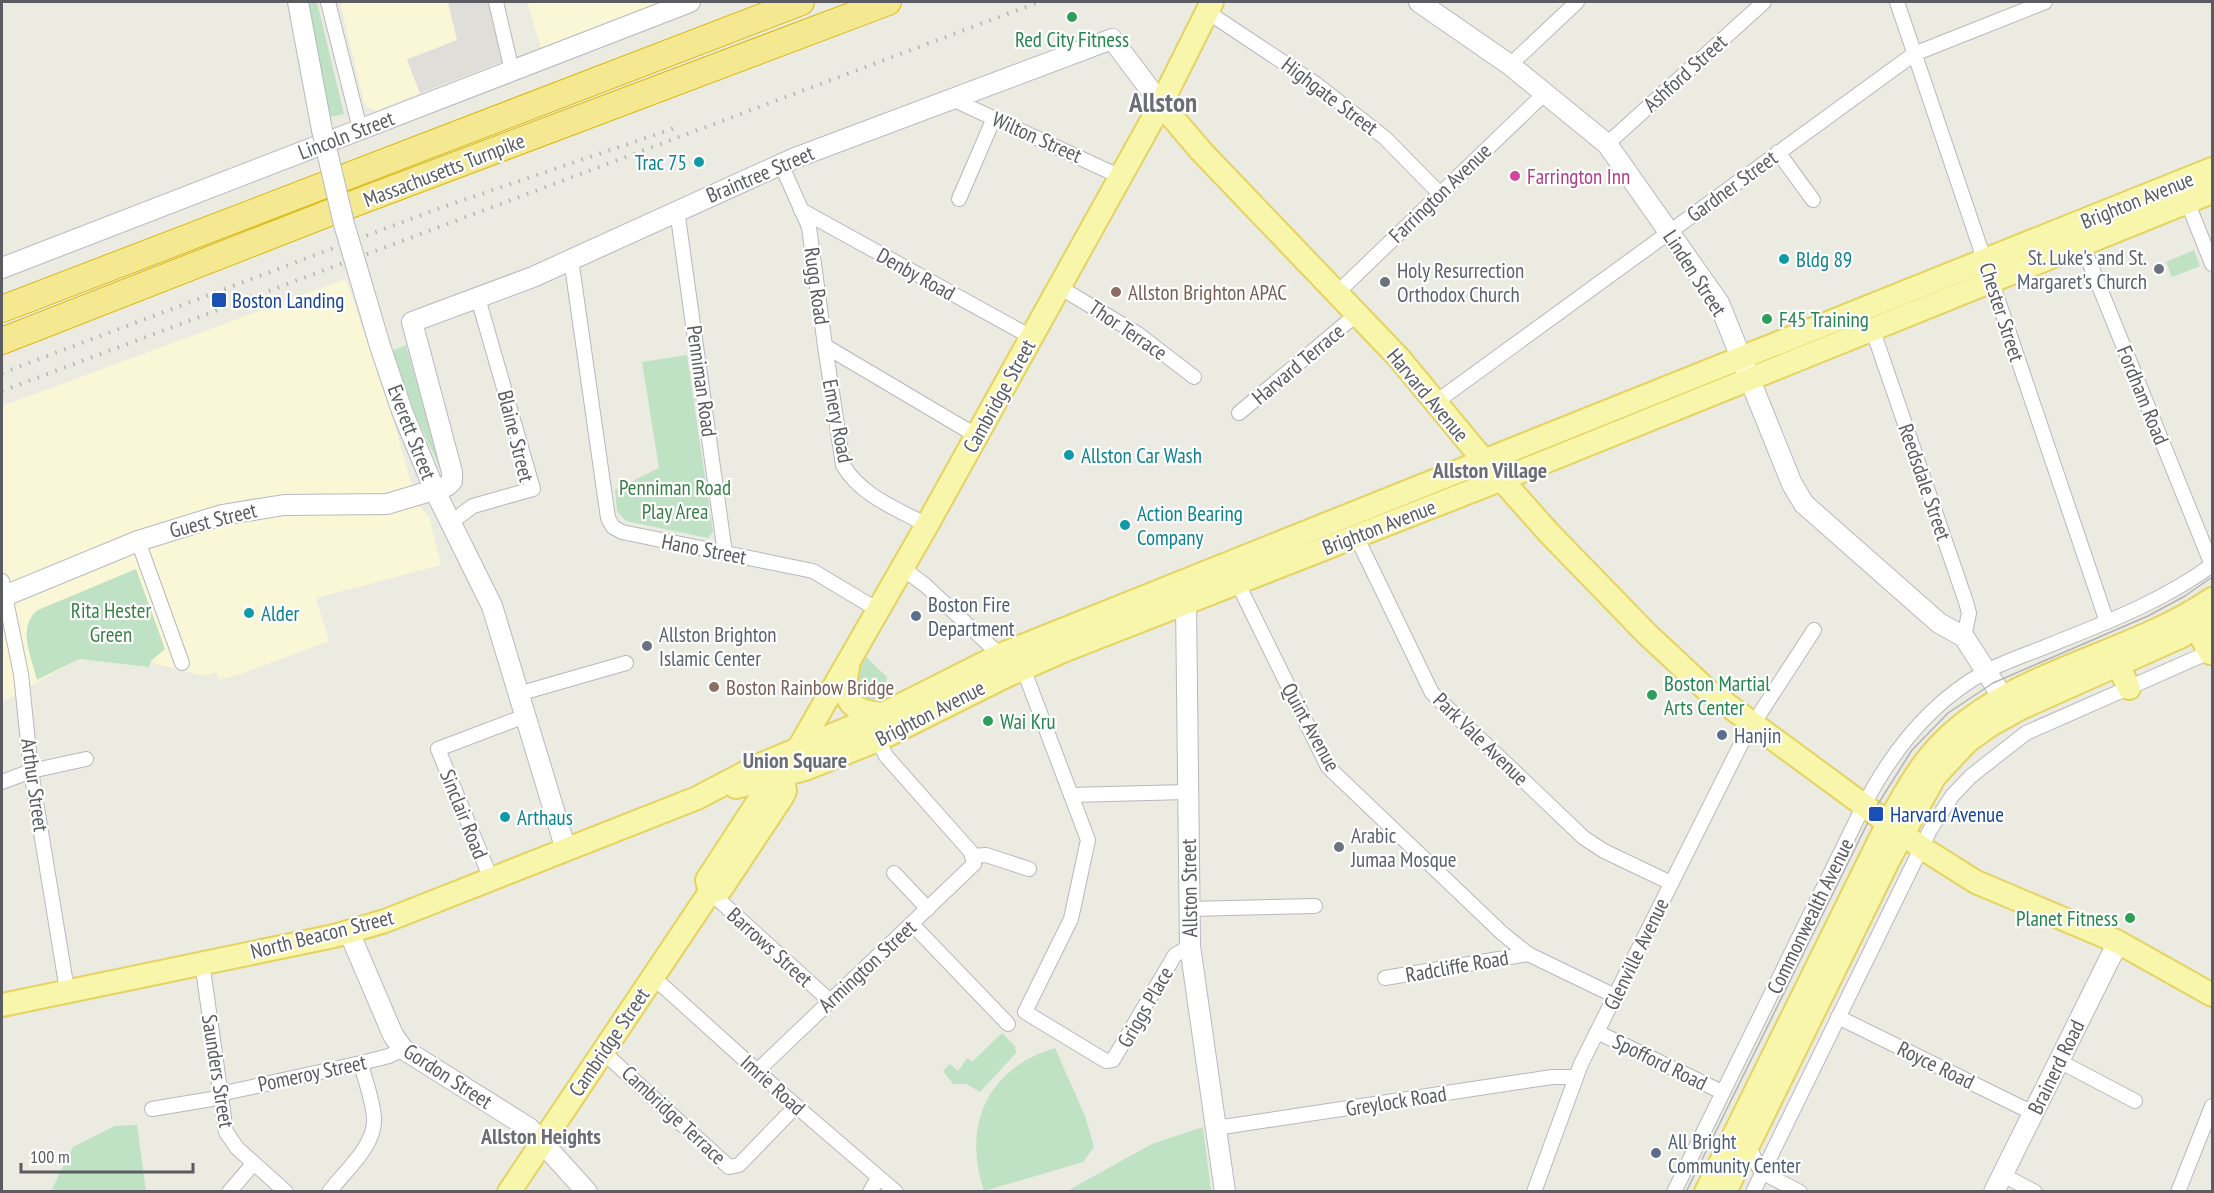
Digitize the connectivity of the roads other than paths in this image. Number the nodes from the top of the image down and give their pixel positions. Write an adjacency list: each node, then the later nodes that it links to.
1 (298, 2): 55 (street, Everett Street, bridge)
2 (328, 2): 20 (street)
3 (496, 2): 15 (street)
4 (690, 2): 15 (street, Lincoln Street)
5 (801, 2): 42 (highway, Massachusetts Turnpike)
6 (888, 2): 46 (highway, Massachusetts Turnpike)
7 (1419, 2): 14 (street, Linden Street)
8 (1578, 2): 14 (street)
9 (1764, 2): 21 (street, Ashford Street)
10 (1897, 2): 13 (street, Chester Street)
11 (2045, 2): 13 (street, Gardner Street)
12 (1214, 5): 18 (main road, Cambridge Street); 28 (street, Highgate Street)
13 (1914, 54): 22 (street, Gardner Street); 38 (street, Chester Street)
14 (1510, 65): 16 (street, Linden Street)
15 (512, 71): 20 (street, Lincoln Street)
16 (1544, 94): 21 (street, Linden Street); 28 (street, Farrington Avenue)
17 (952, 99): 18 (street, Braintree Street); 19 (street, Wilton Street); 23 (street, Braintree Street)
18 (1161, 104): 25 (main road, Cambridge Street); 40 (main road, Harvard Avenue)
19 (994, 118): 25 (street, Wilton Street); 29 (street)
20 (360, 129): 37 (street, Lincoln Street)
21 (1607, 144): 33 (street, Linden Street)
22 (1779, 152): 30 (street); 33 (street, Gardner Street)
23 (781, 164): 31 (street, Braintree Street); 32 (street, Rugg Road)
24 (2212, 169): 26 (main road, Brighton Avenue)
25 (1121, 177): 39 (main road, Cambridge Street)
26 (2184, 192): 27 (main road, Brighton Avenue); 34 (main road, Brighton Avenue); 36 (street)
27 (2212, 192)
28 (1440, 194): 40 (street, Farrington Avenue)
29 (959, 199)
30 (1813, 201)
31 (677, 210): 35 (street, Braintree Street); 60 (street, Penniman Road)
32 (801, 210): 45 (street, Denby Road); 47 (street, Rugg Road)
33 (1669, 231): 48 (street, Linden Street); 50 (street, Gardner Street)
34 (2078, 235): 38 (main road, Brighton Avenue); 61 (street, Fordham Road)
35 (571, 259): 41 (street, Braintree Street); 60 (street, Hano Street)
36 (2212, 264)
37 (2, 268)
38 (1988, 270): 44 (main road, Brighton Avenue); 48 (main road, Brighton Avenue); 69 (street, Chester Street)
39 (1059, 287): 45 (main road, Cambridge Street); 49 (street, Thor Terrace)
40 (1336, 293): 43 (main road, Harvard Avenue)
41 (478, 298): 55 (street, Braintree Street); 56 (street, Blaine Street)
42 (2, 309)
43 (1357, 314): 50 (main road, Harvard Avenue); 51 (street, Harvard Terrace)
44 (1872, 328): 48 (main road, Brighton Avenue); 71 (street, Reedsdale Street)
45 (1031, 337): 52 (main road, Cambridge Street)
46 (2, 341)
47 (825, 346): 52 (street, Rugg Road); 57 (street, Emery Road)
48 (1746, 368): 53 (main road, Brighton Avenue); 54 (main road, Brighton Avenue); 71 (street, Linden Street)
49 (1194, 377)
50 (1436, 402): 53 (main road, Harvard Avenue)
51 (1239, 413)
52 (977, 436): 57 (main road, Cambridge Street)
53 (1485, 462): 54 (main road, Harvard Avenue); 65 (main road, Brighton Avenue)
54 (1500, 480): 58 (main road, Brighton Avenue); 85 (main road, Harvard Avenue)
55 (435, 491): 56 (street, Everett Street); 59 (street, Guest Street)
56 (450, 523): 81 (street, Everett Street)
57 (927, 525): 62 (main road, Cambridge Street)
58 (1356, 536): 63 (main road, Brighton Avenue); 104 (street, Park Vale Avenue)
59 (138, 541): 64 (street, Guest Street); 74 (street)
60 (725, 553): 67 (street, Hano Street)
61 (2212, 565): 69 (street, Commonwealth Avenue)
62 (902, 568): 67 (main road, Cambridge Street); 73 (street)
63 (1237, 582): 65 (main road, Brighton Avenue); 113 (street, Quint Avenue)
64 (2, 591): 90 (street, Arthur Street)
65 (1183, 593): 73 (main road, Brighton Avenue); 78 (main road, Brighton Avenue); 93 (street, Allston Street)
66 (2212, 599): 68 (main road, Commonwealth Avenue)
67 (878, 609): 76 (main road, Cambridge Street)
68 (2199, 620): 72 (main road); 77 (main road, Commonwealth Avenue); 82 (main road, Commonwealth Avenue)
69 (2107, 622): 79 (street, Commonwealth Avenue)
70 (1814, 630): 85 (street, Glenville Avenue)
71 (1964, 637): 79 (street)
72 (2211, 652): 80 (street)
73 (1000, 655): 83 (main road, Brighton Avenue)
74 (182, 663)
75 (626, 663): 81 (street)
76 (849, 663): 83 (main road); 88 (main road, Cambridge Street)
77 (2118, 664): 80 (main road); 82 (main road, Commonwealth Avenue)
78 (1023, 668): 87 (main road, Brighton Avenue); 94 (street)
79 (1986, 671): 82 (street); 96 (street, Commonwealth Avenue)
80 (2129, 688): 86 (street)
81 (518, 694): 84 (street, Everett Street)
82 (2008, 705): 86 (street); 97 (main road, Commonwealth Avenue)
83 (883, 714): 88 (main road, Brighton Avenue)
84 (525, 716): 99 (street, Everett Street); 103 (street, Sinclair Road)
85 (1752, 723): 96 (main road, Harvard Avenue); 104 (street, Glenville Avenue)
86 (2026, 733): 98 (street)
87 (878, 740): 91 (main road, Brighton Avenue); 100 (street)
88 (797, 751): 91 (main road, Cambridge Street); 95 (main road, North Beacon Street)
89 (86, 759): 90 (street)
90 (31, 771): 92 (street); 117 (street, Arthur Street)
91 (782, 775): 95 (main road, North Beacon Street); 105 (main road, Cambridge Street); 105 (main road, Cambridge Street)
92 (2, 782)
93 (1187, 792): 94 (street); 108 (street, Allston Street)
94 (1071, 795): 112 (street, Griggs Place)
95 (697, 798): 99 (main road, North Beacon Street)
96 (1864, 805): 97 (main road, Harvard Avenue); 131 (street, Commonwealth Avenue)
97 (1895, 828): 98 (main road, Harvard Avenue); 140 (main road, Commonwealth Avenue); 155 (main road, Commonwealth Avenue)
98 (1922, 848): 111 (main road, Harvard Avenue); 122 (street)
99 (566, 850): 103 (main road, North Beacon Street)
100 (974, 858): 101 (street); 107 (street, Armington Street)
101 (1029, 869)
102 (894, 873): 107 (street)
103 (491, 879): 110 (main road, North Beacon Street)
104 (1671, 883): 119 (street, Glenville Avenue)
105 (710, 892): 115 (main road, Cambridge Street); 120 (street, Barrows Street)
106 (1315, 906): 108 (street)
107 (928, 909): 109 (street, Armington Street)
108 (1188, 909): 112 (street, Allston Street)
109 (912, 924): 120 (street, Armington Street); 123 (street)
110 (349, 932): 114 (main road, North Beacon Street); 125 (street, Gordon Street)
111 (2118, 942): 118 (main road, Harvard Avenue); 127 (street, Brainerd Road)
112 (1190, 946): 138 (street, Allston Street)
113 (1528, 954): 116 (street, Radcliffe Road); 119 (street, Quint Avenue)
114 (202, 962): 117 (main road, North Beacon Street); 132 (street, Saunders Street)
115 (653, 977): 126 (main road, Cambridge Street); 129 (street, Imrie Road)
116 (1385, 978)
117 (67, 990): 121 (main road, North Beacon Street)
118 (2212, 995)
119 (1615, 996): 124 (street, Glenville Avenue)
120 (830, 1001): 129 (street, Armington Street)
121 (2, 1005)
122 (1838, 1017): 137 (street, Royce Road); 142 (street)
123 (1008, 1024)
124 (1597, 1032): 130 (street, Glenville Avenue); 131 (street, Spofford Road)
125 (403, 1049): 128 (street, Pomeroy Street); 139 (street, Gordon Street)
126 (602, 1051): 134 (street, Cambridge Terrace); 139 (main road, Cambridge Street)
127 (2059, 1061): 133 (street); 137 (street, Brainerd Road)
128 (361, 1063): 132 (street, Pomeroy Street); 147 (street)
129 (757, 1071): 134 (street, Imrie Road)
130 (1575, 1077): 138 (street, Greylock Road); 153 (street, Glenville Avenue)
131 (1722, 1092): 154 (street, Commonwealth Avenue)
132 (221, 1095): 136 (street, Pomeroy Street); 141 (street, Saunders Street)
133 (2136, 1101)
134 (796, 1106): 143 (street, Imrie Road)
135 (2212, 1106): 160 (street)
136 (152, 1109)
137 (2033, 1113): 144 (street, Brainerd Road)
138 (1216, 1128): 152 (street, Allston Street)
139 (543, 1144): 148 (main road, Cambridge Street); 149 (street, Gordon Street)
140 (1748, 1145): 142 (street); 156 (main road, Commonwealth Avenue)
141 (254, 1163): 145 (street); 146 (street, Saunders Street)
142 (1762, 1173): 157 (street); 158 (street)
143 (878, 1178): 150 (street); 151 (street, Imrie Road)
144 (1998, 1183): 159 (street)
145 (229, 1191)
146 (286, 1191)
147 (329, 1191)
148 (509, 1191)
149 (587, 1191)
150 (870, 1191)
151 (896, 1191)
152 (1225, 1191)
153 (1533, 1191)
154 (1674, 1191)
155 (1706, 1191)
156 (1725, 1191)
157 (1753, 1191)
158 (1800, 1191)
159 (2035, 1191)
160 (2178, 1191)

